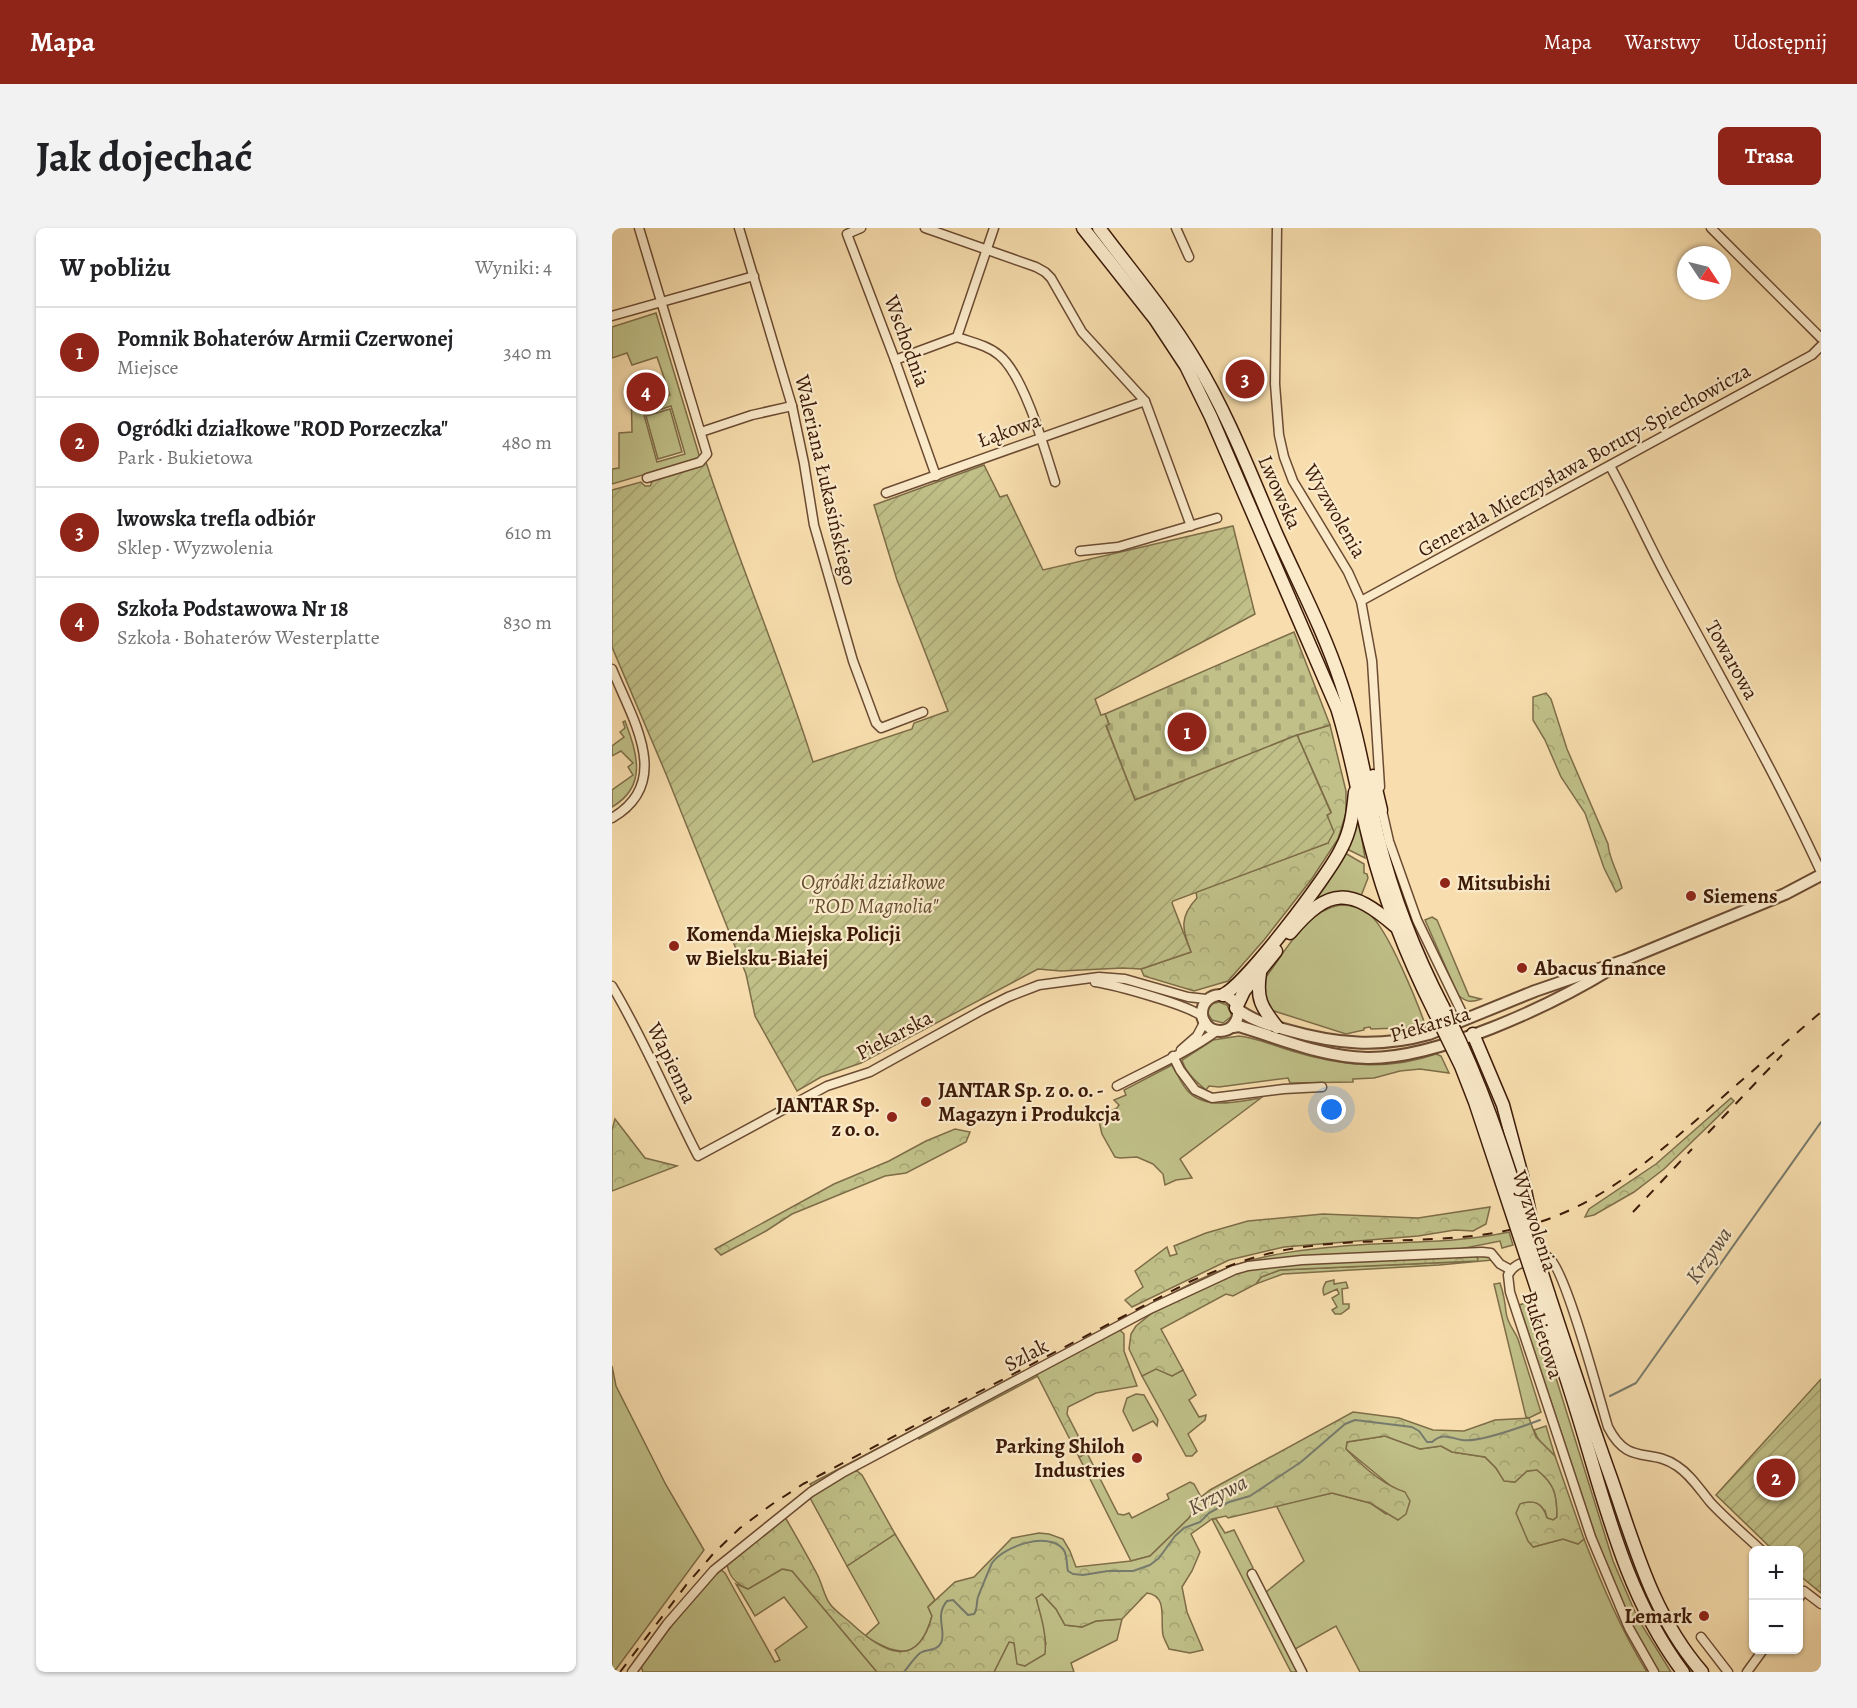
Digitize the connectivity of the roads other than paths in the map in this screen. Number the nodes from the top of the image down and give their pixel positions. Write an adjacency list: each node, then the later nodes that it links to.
1 (639, 228): 14 (street)
2 (739, 228): 13 (street, Waleriana Łukasińskiego)
3 (861, 228): 19 (street, Wschodnia)
4 (925, 228): 11 (street)
5 (994, 228): 11 (street)
6 (1083, 228): 36 (main road, Lwowska)
7 (1099, 228): 34 (main road, Lwowska)
8 (1176, 228): 12 (street)
9 (1277, 228): 32 (street, Wyzwolenia)
10 (1712, 228): 17 (street)
11 (986, 251): 16 (street); 20 (street)
12 (1189, 257)
13 (754, 276): 14 (street); 21 (street, Waleriana Łukasińskiego)
14 (662, 302): 15 (street); 22 (street)
15 (612, 316)
16 (957, 337): 19 (street); 23 (street)
17 (1821, 338)
18 (1821, 346): 24 (street, Generała Mieczysława Boruty-Spiechowicza)
19 (895, 360): 25 (street, Wschodnia)
20 (1145, 401): 23 (street, Łąkowa); 30 (street)
21 (792, 406): 22 (street); 35 (street, Waleriana Łukasińskiego)
22 (701, 432): 26 (street)
23 (1041, 438): 25 (street, Łąkowa); 27 (street)
24 (1610, 466): 32 (street, Generała Mieczysława Boruty-Spiechowicza); 40 (street, Towarowa)
25 (936, 476): 28 (street, Łąkowa)
26 (647, 478)
27 (1055, 482)
28 (886, 493)
29 (1217, 518): 30 (street)
30 (1191, 526): 31 (street)
31 (1080, 551)
32 (1362, 601): 38 (street, Wyzwolenia)
33 (612, 669): 39 (street)
34 (1349, 708): 37 (main road, Lwowska); 38 (main road)
35 (923, 712)
36 (1356, 778): 41 (main road, Wyzwolenia); 46 (main road)
37 (1370, 799): 49 (main road, Wyzwolenia)
38 (1381, 810): 51 (street, Wyzwolenia)
39 (612, 818)
40 (1821, 874): 42 (street, Piekarska)
41 (1396, 927): 43 (main road); 49 (main road, Wyzwolenia)
42 (1625, 960): 51 (street, Piekarska); 55 (street, Piekarska)
43 (1260, 972): 48 (main road); 53 (main road)
44 (1082, 980): 47 (street, Piekarska); 50 (street, Piekarska); 59 (street, Piekarska)
45 (612, 986): 59 (street, Wapienna)
46 (1222, 995): 47 (street); 48 (street)
47 (1206, 999): 50 (street)
48 (1236, 1008): 52 (street); 53 (street, Piekarska)
49 (1438, 1009): 60 (main road, Wyzwolenia, bridge); 62 (main road, Wyzwolenia, bridge)
50 (1204, 1019): 54 (street); 56 (street)
51 (1465, 1019): 53 (street, Piekarska); 55 (street)
52 (1233, 1027): 54 (street); 55 (street, Piekarska)
53 (1276, 1027)
54 (1218, 1030): 56 (street)
55 (1473, 1034): 60 (main road, bridge)
56 (1173, 1056): 57 (street); 58 (street)
57 (1117, 1086)
58 (1322, 1087)
59 (698, 1156)
60 (1531, 1240): 62 (main road, Wyzwolenia, bridge)
61 (1511, 1270): 63 (street, Bukietowa); 69 (street, Szlak); 71 (street, Bukietowa)
62 (1544, 1297): 72 (main road, Wyzwolenia); 73 (main road, Wyzwolenia)
63 (1756, 1546)
64 (1252, 1574): 70 (street)
65 (1803, 1590): 66 (street)
66 (1821, 1604)
67 (1701, 1637): 74 (street)
68 (1760, 1654): 75 (street)
69 (632, 1672)
70 (1302, 1672)
71 (1654, 1672)
72 (1683, 1672)
73 (1702, 1672)
74 (1728, 1672)
75 (1747, 1672)

